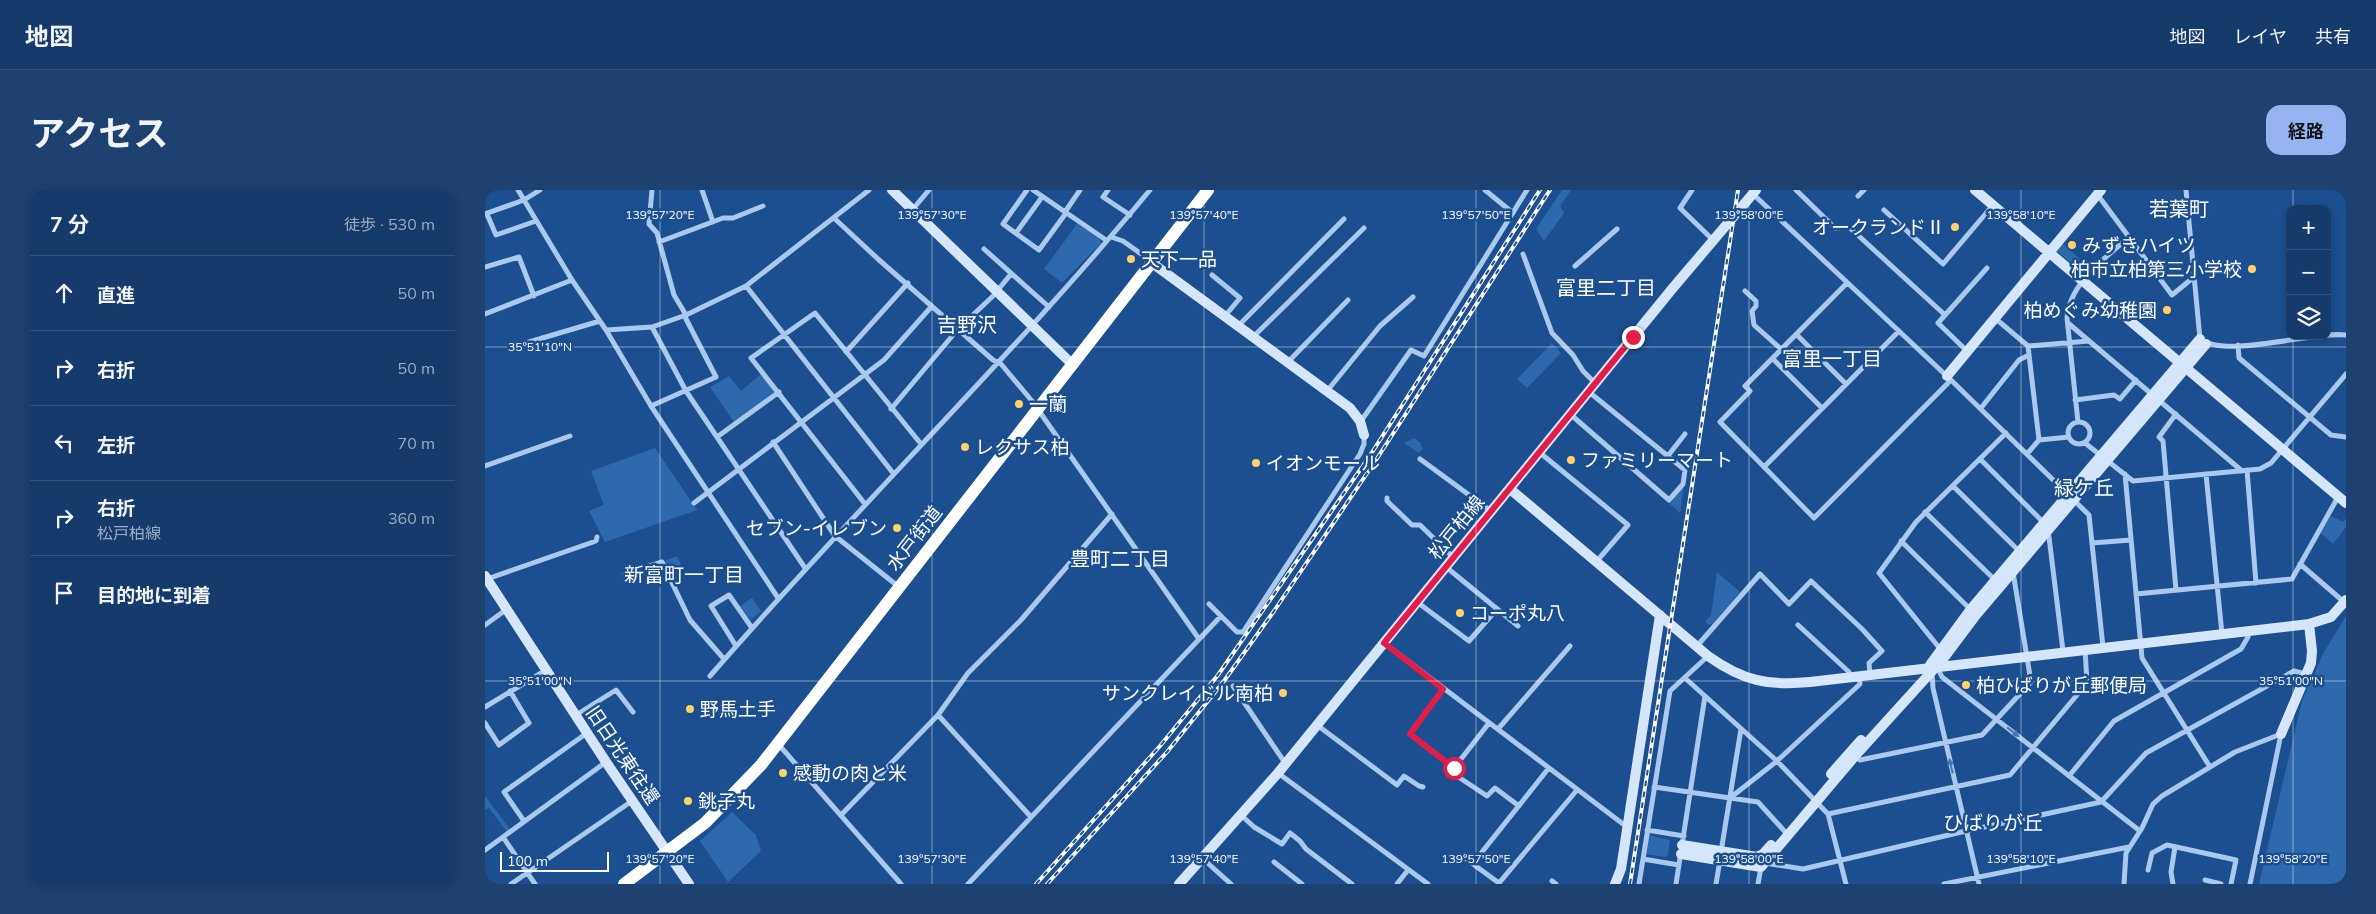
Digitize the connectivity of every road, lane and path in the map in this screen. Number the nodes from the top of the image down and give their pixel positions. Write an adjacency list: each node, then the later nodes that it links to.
1 (518, 190): 25 (street)
2 (540, 190): 25 (street)
3 (652, 190): 44 (street)
4 (702, 190): 37 (street)
5 (869, 190): 34 (street)
6 (892, 190): 28 (street)
7 (929, 190): 28 (street)
8 (1027, 190): 40 (street)
9 (1034, 190): 24 (street)
10 (1080, 190): 30 (street)
11 (1107, 190): 33 (street)
12 (1150, 190): 33 (street)
13 (1485, 190): 31 (street)
14 (1527, 190): 31 (street)
15 (1692, 190): 43 (street)
16 (1796, 190): 69 (street)
17 (1864, 190): 23 (street)
18 (1975, 190): 26 (street)
19 (2186, 190): 54 (street)
20 (1206, 191): 48 (highway, 水戸街道)
21 (1755, 192): 43 (street, 松戸柏線); 58 (street)
22 (2099, 192): 41 (street); 46 (street)
23 (1858, 196)
24 (1042, 197): 30 (street); 40 (street)
25 (524, 200): 32 (street); 36 (street)
26 (1993, 205): 29 (street); 46 (street)
27 (763, 206): 37 (street)
28 (913, 210): 61 (street)
29 (1884, 210)
30 (1065, 213): 40 (street); 42 (street)
31 (1513, 213): 121 (street)
32 (486, 214): 36 (street)
33 (1129, 215): 42 (street)
34 (835, 218): 57 (street); 59 (street)
35 (1344, 219): 75 (street)
36 (536, 221): 55 (street)
37 (713, 222): 44 (street)
38 (1364, 228): 83 (street)
39 (1617, 230): 49 (street)
40 (1016, 233)
41 (2129, 237): 54 (street); 56 (street)
42 (1109, 238): 48 (street); 66 (street)
43 (1713, 240): 103 (street, 松戸柏線)
44 (659, 242): 68 (street)
45 (984, 249): 52 (street)
46 (2050, 253): 56 (street); 71 (street)
47 (1523, 254): 103 (street)
48 (1152, 262): 70 (street); 97 (highway, 水戸街道)
49 (1575, 266)
50 (485, 267): 62 (street)
51 (1987, 268): 69 (street)
52 (1011, 274): 61 (street); 66 (street)
53 (1213, 275): 70 (street)
54 (2194, 277): 85 (street)
55 (572, 280): 62 (street); 72 (street)
56 (2084, 281): 73 (street); 98 (street)
57 (908, 283): 65 (street); 91 (street)
58 (1847, 283): 79 (street); 81 (street)
59 (746, 286): 68 (street); 80 (street)
60 (1745, 291): 90 (street)
61 (996, 292): 74 (street); 77 (street)
62 (534, 296): 67 (street)
63 (1413, 297): 106 (street)
64 (1348, 300): 96 (street)
65 (932, 306): 77 (street); 99 (street)
66 (1049, 307): 74 (street)
67 (486, 312)
68 (685, 315): 76 (street); 105 (street)
69 (1945, 315): 92 (street)
70 (1225, 317): 75 (street)
71 (1996, 319): 89 (street); 92 (street)
72 (600, 321): 78 (street); 86 (street)
73 (2068, 323): 84 (street); 87 (street)
74 (1031, 326): 95 (street); 97 (street)
75 (1238, 326): 83 (street)
76 (651, 327): 78 (street); 105 (street)
77 (959, 329): 95 (street); 115 (street)
78 (606, 330): 112 (street)
79 (1899, 331): 101 (street); 104 (street)
80 (785, 334): 91 (street); 107 (street); 109 (street)
81 (1797, 335): 90 (street); 104 (street)
82 (2346, 335): 88 (street)
83 (1253, 337): 96 (street)
84 (2089, 341): 87 (street); 102 (street)
85 (2203, 341): 88 (street); 98 (street)
86 (529, 342)
87 (2070, 343): 89 (street); 111 (street)
88 (2238, 345): 119 (street)
89 (2028, 346): 93 (street)
90 (1782, 350): 94 (street)
91 (846, 352): 99 (street)
92 (1968, 352): 101 (street)
93 (2029, 355): 114 (street); 130 (street)
94 (1773, 359): 113 (street); 142 (street)
95 (997, 361): 116 (street); 133 (street)
96 (1288, 362): 106 (street)
97 (1073, 365): 116 (highway, 水戸街道)
98 (2183, 366): 110 (street); 134 (street)
99 (863, 374): 109 (street); 115 (street)
100 (2346, 374): 119 (street)
101 (1949, 378): 114 (street); 142 (street)
102 (2136, 380): 110 (street); 111 (street)
103 (1595, 383): 108 (street, 松戸柏線)
104 (1845, 384): 113 (street)
105 (686, 391): 112 (street); 127 (street)
106 (1327, 391): 121 (street)
107 (779, 392): 120 (street); 127 (street)
108 (1589, 392): 117 (street, 松戸柏線); 137 (street)
109 (833, 397): 120 (street); 145 (street)
110 (2156, 397): 118 (street); 138 (street)
111 (2075, 400): 122 (street)
112 (651, 406): 151 (street)
113 (1822, 408): 142 (street)
114 (1981, 408): 123 (street)
115 (891, 409): 133 (street)
116 (1037, 409): 159 (street); 178 (highway, 水戸街道)
117 (1570, 414): 135 (street, 松戸柏線); 137 (street)
118 (2176, 414): 144 (street); 148 (street)
119 (2310, 417): 129 (street); 134 (street)
120 (801, 421): 131 (street); 156 (street)
121 (1360, 422): 125 (street)
122 (2078, 422): 128 (street); 132 (street)
123 (2006, 433): 136 (street); 140 (street)
124 (1685, 434): 137 (street)
125 (1364, 435): 189 (street)
126 (570, 436): 141 (street)
127 (717, 437): 143 (street)
128 (2069, 437): 130 (street); 132 (street)
129 (2346, 437)
130 (2039, 440): 136 (street)
131 (773, 442): 143 (street); 161 (street)
132 (2085, 443): 138 (street)
133 (921, 444): 145 (street)
134 (2282, 450): 144 (street); 154 (street)
135 (1539, 452): 150 (street, 松戸柏線); 168 (street)
136 (2027, 454): 152 (street)
137 (1667, 456)
138 (2104, 458): 146 (street); 152 (street)
139 (1420, 459): 157 (street)
140 (1980, 459): 149 (street); 160 (street)
141 (485, 466)
142 (1764, 467)
143 (739, 468): 151 (street); 171 (street)
144 (2244, 470): 147 (street); 176 (street)
145 (893, 473): 156 (street)
146 (2125, 474): 148 (street); 163 (street)
147 (2206, 474): 148 (street); 177 (street)
148 (2166, 478): 179 (street)
149 (1953, 486): 158 (street); 166 (street)
150 (1510, 489): 157 (street, 松戸柏線); 168 (street)
151 (709, 492): 155 (street); 181 (street)
152 (2071, 497): 160 (street); 165 (street)
153 (1387, 498): 167 (street)
154 (2342, 500): 169 (street)
155 (694, 503)
156 (865, 504): 161 (street)
157 (1491, 512): 167 (street, 松戸柏線)
158 (1925, 512): 164 (street); 175 (street)
159 (1112, 514): 197 (street); 225 (street)
160 (2046, 527): 166 (street); 206 (street)
161 (835, 536): 171 (street); 178 (street)
162 (597, 537): 174 (street)
163 (2131, 540): 165 (street); 180 (street)
164 (1901, 541): 187 (street); 205 (street)
165 (2091, 543): 203 (street)
166 (2022, 554): 170 (street)
167 (1454, 557): 172 (street, 松戸柏線)
168 (1596, 562): 188 (street)
169 (2300, 564): 176 (street); 182 (street)
170 (2012, 566): 175 (street); 187 (street); 207 (street)
171 (805, 568): 181 (street)
172 (1446, 568): 183 (street, 松戸柏線); 186 (street)
173 (625, 574): 209 (street)
174 (486, 577): 185 (street, 旧日光東往還)
175 (1995, 581): 187 (street)
176 (2256, 583): 177 (street)
177 (2216, 586): 179 (street); 196 (street)
178 (900, 588): 236 (highway, 水戸街道)
179 (2176, 590): 180 (street)
180 (2137, 594): 198 (street)
181 (777, 598): 194 (street)
182 (2345, 601): 191 (street)
183 (1417, 602): 186 (street); 199 (street, 松戸柏線)
184 (1209, 604): 189 (street)
185 (507, 609): 190 (street); 211 (street, 旧日光東往還)
186 (1497, 609): 193 (street)
187 (1973, 612): 205 (street); 210 (street)
188 (1660, 615): 202 (street); 262 (street)
189 (1221, 616): 197 (street)
190 (485, 624)
191 (2309, 624): 195 (street); 213 (street)
192 (1798, 625): 215 (street)
193 (1518, 626)
194 (752, 628): 200 (street); 200 (street)
195 (2247, 631): 196 (street); 220 (street)
196 (2222, 634): 198 (street)
197 (1199, 639): 260 (street)
198 (2141, 642): 203 (street); 220 (street)
199 (1384, 643): 218 (street); 229 (street, 松戸柏線)
200 (736, 646): 209 (street)
201 (1570, 646): 230 (street)
202 (1697, 646): 208 (street); 212 (street)
203 (2103, 647): 204 (street)
204 (2085, 649): 206 (street); 237 (street)
205 (1941, 651): 210 (street)
206 (2063, 651): 207 (street)
207 (2027, 655): 210 (street); 226 (street)
208 (1708, 656): 215 (street); 216 (street)
209 (724, 660): 214 (street)
210 (1932, 669): 212 (street); 226 (street); 235 (street); 238 (street)
211 (546, 670): 219 (street); 224 (street, 旧日光東往還)
212 (1870, 674): 215 (street)
213 (2307, 674): 232 (street); 234 (street)
214 (710, 676)
215 (1854, 676): 239 (street)
216 (1685, 678): 221 (street); 248 (street)
217 (1233, 686): 241 (street)
218 (1443, 689): 228 (street); 243 (street)
219 (510, 691): 222 (street); 227 (street)
220 (2163, 692): 232 (street); 246 (street)
221 (1705, 696): 231 (street); 251 (street)
222 (485, 707)
223 (633, 712): 224 (street)
224 (575, 715): 233 (street, 旧日光東往還)
225 (938, 715): 258 (street); 260 (street)
226 (1996, 719): 235 (street); 237 (street, one-way to 237)
227 (485, 723)
228 (1489, 723): 230 (street); 243 (street)
229 (1317, 725): 241 (street, 松戸柏線); 247 (street)
230 (1498, 729): 244 (street)
231 (1741, 729): 239 (street); 252 (street)
232 (2186, 730): 242 (street); 255 (street)
233 (587, 733): 240 (street, 旧日光東往還); 261 (street)
234 (2281, 734): 242 (street); 311 (street)
235 (1946, 742): 238 (street); 249 (street, one-way to 235)
236 (779, 744): 258 (street); 272 (highway, 水戸街道)
237 (2034, 748): 246 (street); 249 (street)
238 (1853, 754): 254 (street)
239 (1777, 761): 252 (street); 254 (street)
240 (606, 762): 253 (street, 旧日光東往還); 261 (street)
241 (1286, 764): 245 (street, 松戸柏線)
242 (2210, 767): 265 (street)
243 (1454, 768): 256 (street)
244 (1548, 769): 250 (street); 256 (street)
245 (1278, 773): 259 (street, 松戸柏線); 281 (street)
246 (2069, 776): 255 (street)
247 (1423, 787)
248 (1654, 787): 251 (street); 263 (street)
249 (1955, 787): 257 (street); 264 (street)
250 (1577, 790): 262 (street); 286 (street)
251 (1690, 791): 252 (street); 271 (street)
252 (1730, 798): 266 (street); 274 (street)
253 (633, 800): 272 (street, 旧日光東往還); 283 (street)
254 (1814, 800): 257 (street); 266 (street)
255 (2101, 802): 264 (street); 265 (street)
256 (1519, 806): 273 (street)
257 (1827, 814): 278 (street)
258 (841, 815): 291 (street)
259 (1241, 815): 275 (street, 松戸柏線); 296 (street)
260 (1031, 817): 292 (street)
261 (524, 821): 267 (street)
262 (1627, 828): 299 (street)
263 (1647, 830): 271 (street); 277 (street)
264 (1965, 831): 278 (street); 284 (street)
265 (2140, 831): 268 (street)
266 (1786, 832): 279 (street)
267 (503, 837): 270 (street); 283 (street)
268 (2129, 847): 284 (street); 307 (street)
269 (2175, 847): 282 (street); 308 (street); 310 (street)
270 (485, 850)
271 (1681, 850): 274 (street); 277 (street); 301 (street)
272 (668, 852): 289 (highway, 水戸街道); 290 (street, 旧日光東往還)
273 (1482, 852)
274 (1721, 856): 279 (street); 302 (street)
275 (1202, 858): 293 (street, 松戸柏線); 294 (street)
276 (1466, 859): 286 (street)
277 (1643, 859): 300 (street)
278 (1840, 860): 279 (street); 304 (street)
279 (1763, 861): 303 (street)
280 (1274, 862): 295 (street)
281 (1408, 870): 297 (street); 298 (street)
282 (2148, 870)
283 (527, 873): 287 (street); 288 (street)
284 (1977, 876): 305 (street); 306 (street)
285 (2205, 880): 309 (street)
286 (1500, 883)
287 (511, 884)
288 (535, 884)
289 (624, 884)
290 (689, 884)
291 (901, 884)
292 (968, 884)
293 (1179, 884)
294 (1231, 884)
295 (1302, 884)
296 (1352, 884)
297 (1397, 884)
298 (1427, 884)
299 (1615, 884)
300 (1639, 884)
301 (1676, 884)
302 (1716, 884)
303 (1759, 884)
304 (1846, 884)
305 (1944, 884)
306 (1979, 884)
307 (2124, 884)
308 (2173, 884)
309 (2221, 884)
310 (2231, 884)
311 (2250, 884)

